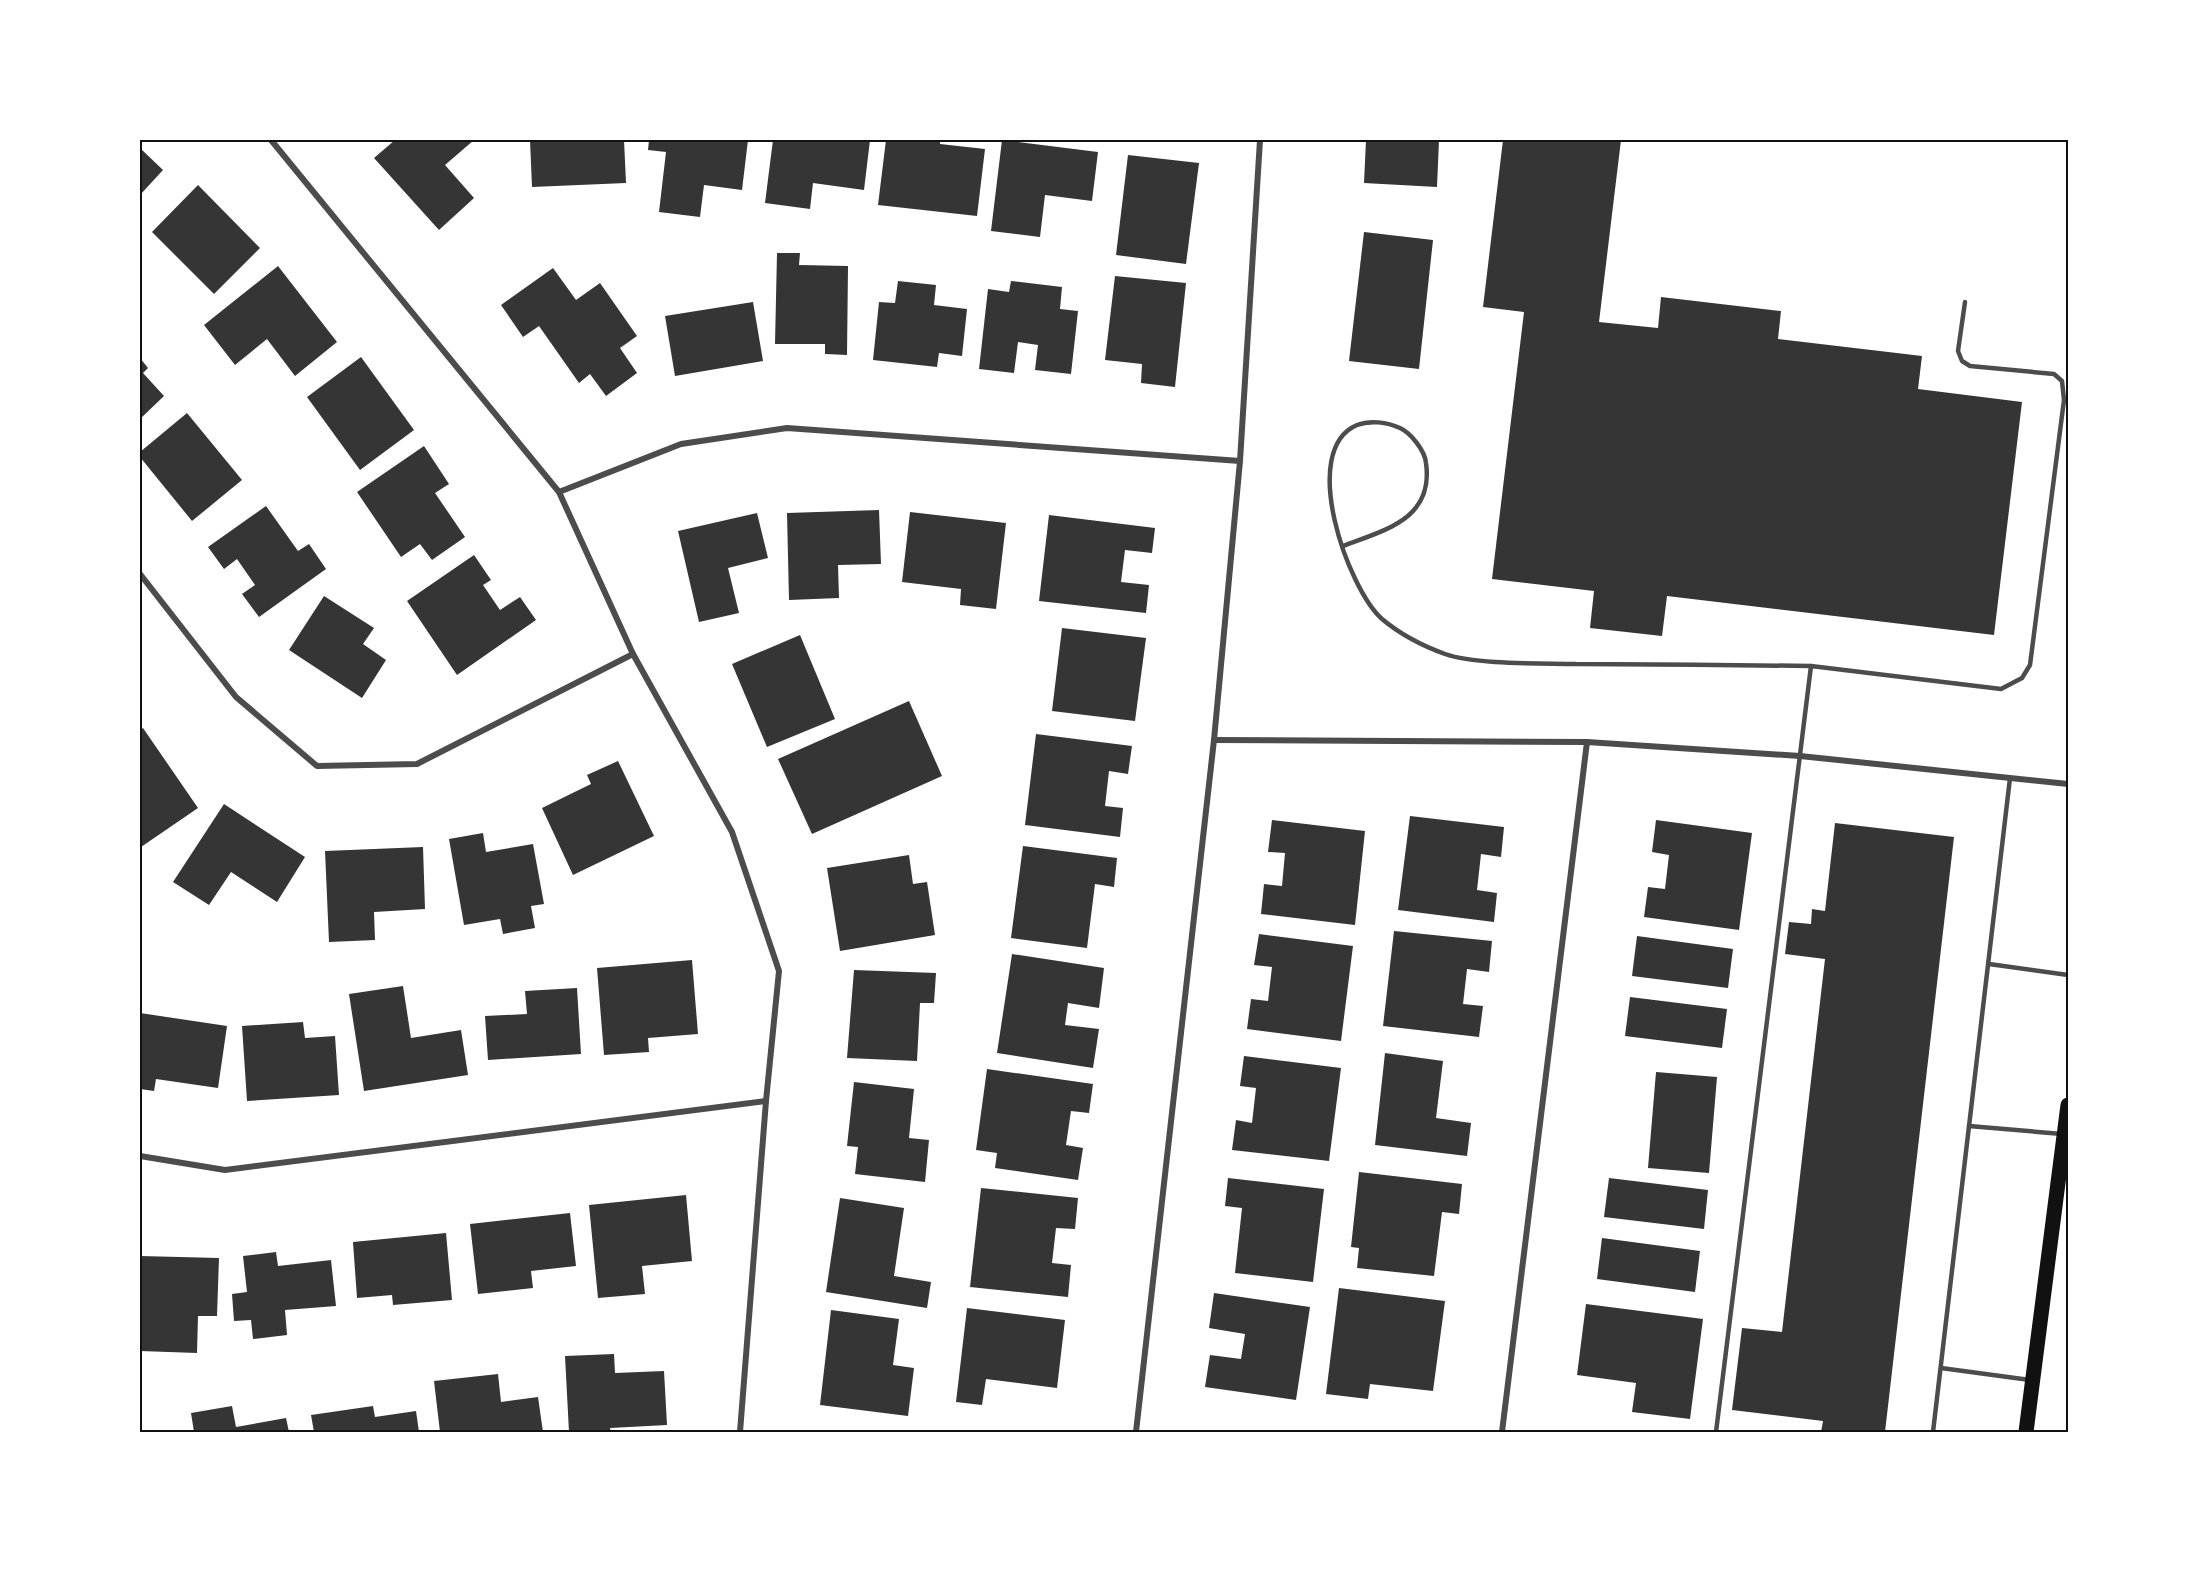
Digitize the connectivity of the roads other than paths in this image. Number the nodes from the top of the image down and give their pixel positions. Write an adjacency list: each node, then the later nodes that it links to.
1 (271, 140): 5 (street)
2 (1260, 140): 4 (street)
3 (1965, 302): 9 (lane)
4 (1240, 460): 5 (street); 10 (street)
5 (559, 492): 8 (street)
6 (1343, 546): 6 (lane); 9 (lane)
7 (140, 573): 8 (street)
8 (633, 654): 17 (street)
9 (1811, 666): 12 (lane)
10 (1214, 740): 11 (street); 25 (street)
11 (1587, 742): 12 (street); 26 (street)
12 (1800, 756): 13 (street); 27 (lane)
13 (2010, 778): 14 (street); 15 (lane)
14 (2068, 784)
15 (1989, 964): 16 (lane); 19 (lane)
16 (2068, 975)
17 (766, 1101): 21 (street); 24 (street)
18 (2068, 1105): 20 (main road)
19 (1970, 1125): 20 (lane); 22 (lane)
20 (2065, 1134): 23 (main road)
21 (140, 1156)
22 (1941, 1368): 23 (lane); 28 (lane)
23 (2033, 1381): 29 (main road)
24 (740, 1432)
25 (1136, 1432)
26 (1502, 1432)
27 (1716, 1432)
28 (1933, 1432)
29 (2026, 1432)

